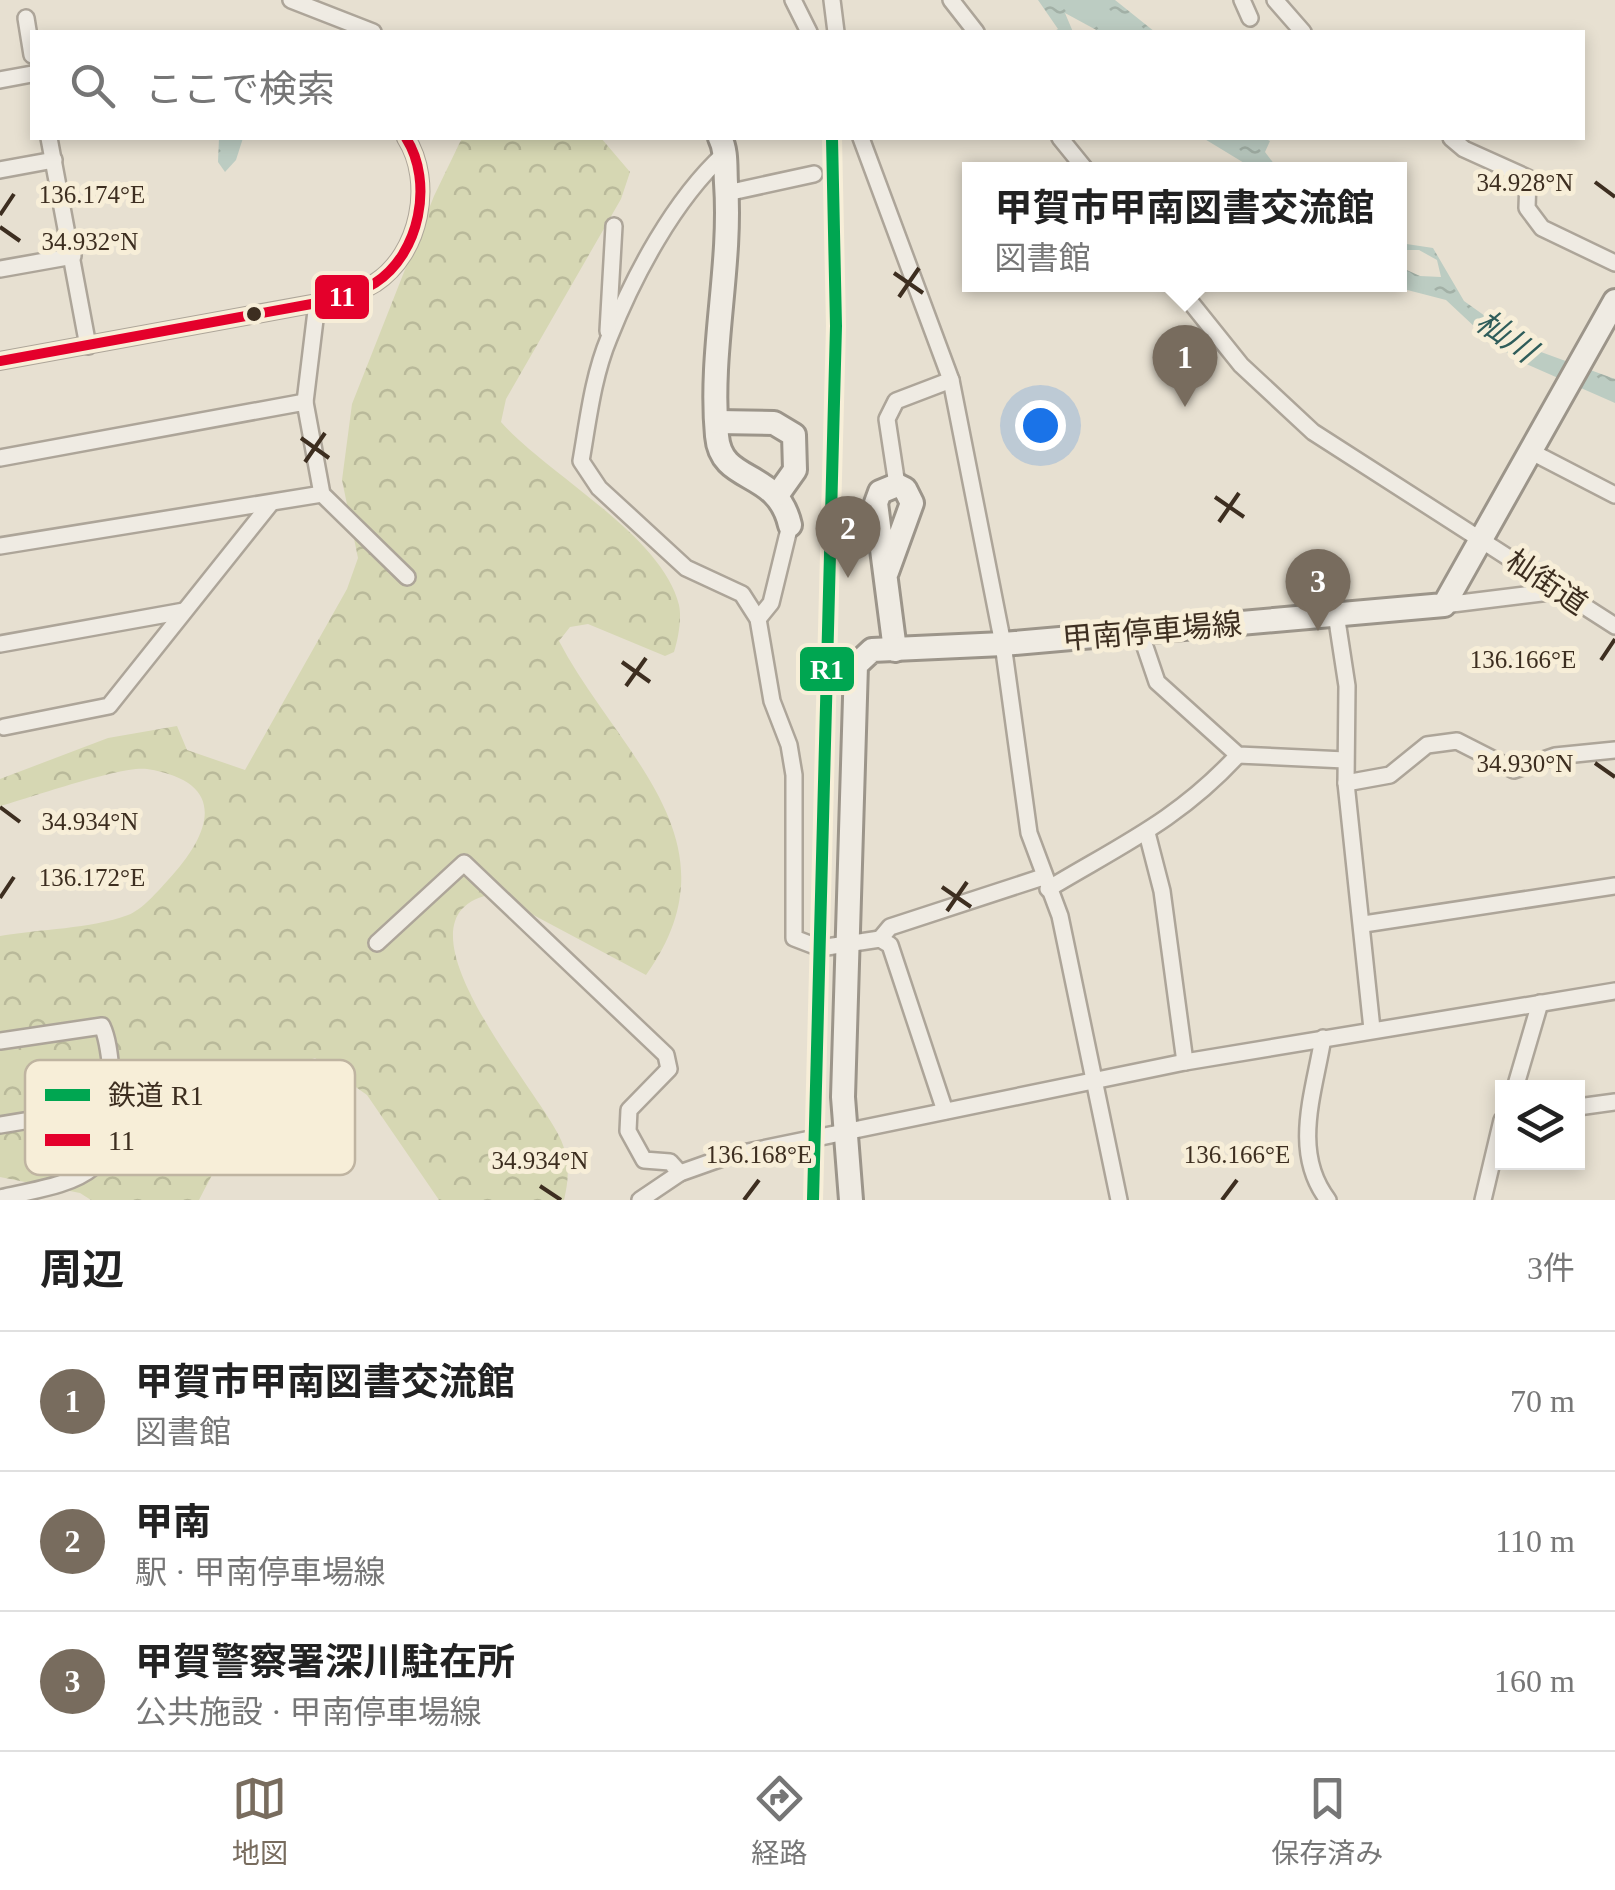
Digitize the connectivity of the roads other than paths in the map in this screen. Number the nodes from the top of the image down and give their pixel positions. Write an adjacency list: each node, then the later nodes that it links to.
1 (291, 0): 9 (street)
2 (793, 0): 10 (street)
3 (832, 0): 11 (street)
4 (951, 0): 12 (street)
5 (1242, 0): 8 (street)
6 (1275, 0): 13 (street)
7 (26, 18): 14 (street)
8 (1250, 18)
9 (368, 30)
10 (808, 30)
11 (836, 30)
12 (974, 30)
13 (1301, 30)
14 (30, 43)
15 (30, 74): 16 (street)
16 (0, 80)
17 (49, 140): 23 (street)
18 (407, 140): 34 (street)
19 (863, 140): 38 (street)
20 (1062, 140): 24 (street)
21 (1453, 140): 30 (street)
22 (722, 146): 27 (street); 35 (street)
23 (54, 160): 25 (street); 29 (street)
24 (1080, 162)
25 (0, 170)
26 (814, 174): 27 (street)
27 (727, 193): 40 (street)
28 (614, 226): 35 (street)
29 (73, 256): 31 (street); 36 (street)
30 (1615, 263)
31 (0, 268)
32 (1183, 292): 49 (street, 杣街道)
33 (1615, 301): 41 (street)
34 (317, 303): 36 (street); 39 (street)
35 (608, 340): 56 (street)
36 (88, 346): 37 (street)
37 (0, 361)
38 (951, 380): 43 (street); 60 (street)
39 (305, 402): 42 (street); 44 (street)
40 (717, 422): 45 (street); 45 (street)
41 (1532, 444): 46 (street); 49 (street)
42 (0, 458)
43 (896, 485): 61 (street)
44 (322, 494): 47 (street); 51 (street)
45 (778, 494): 48 (street)
46 (1615, 495)
47 (271, 503): 50 (street); 54 (street)
48 (790, 525): 56 (street)
49 (1479, 536): 52 (street, 杣街道); 53 (street)
50 (0, 546)
51 (408, 578)
52 (1558, 591): 53 (street); 57 (street, 杣街道)
53 (1444, 604): 55 (street, 甲南停車場線)
54 (184, 612): 59 (street); 62 (street)
55 (1336, 614): 58 (street, 甲南停車場線); 65 (street)
56 (758, 619): 73 (street)
57 (1615, 626)
58 (1140, 632): 60 (street, 甲南停車場線); 64 (street)
59 (0, 644)
60 (1003, 644): 61 (street, 甲南停車場線); 68 (street)
61 (883, 650): 73 (street)
62 (4, 727)
63 (1615, 750): 66 (street)
64 (1238, 756): 65 (street); 67 (street)
65 (1344, 760): 66 (street)
66 (1346, 783): 70 (street)
67 (1148, 833): 68 (street); 80 (street)
68 (1045, 883): 71 (street); 82 (street)
69 (1615, 886): 70 (street)
70 (1364, 924): 76 (street)
71 (880, 939): 73 (street); 85 (street)
72 (378, 943): 90 (street)
73 (848, 944): 88 (street)
74 (1615, 991): 75 (street)
75 (1540, 1003): 76 (street); 81 (street)
76 (1372, 1029): 77 (street)
77 (1324, 1038): 80 (street); 96 (street)
78 (0, 1041): 79 (street)
79 (108, 1060)
80 (1186, 1062): 82 (street)
81 (1517, 1080)
82 (1096, 1082): 85 (street); 95 (street)
83 (1615, 1102): 84 (street)
84 (1585, 1106)
85 (945, 1111): 88 (street)
86 (25, 1121): 87 (street)
87 (0, 1125)
88 (844, 1136): 90 (street); 94 (street)
89 (1495, 1148): 97 (street)
90 (680, 1173): 93 (street)
91 (86, 1175): 92 (street)
92 (0, 1198)
93 (640, 1200)
94 (850, 1200)
95 (1119, 1200)
96 (1328, 1200)
97 (1482, 1200)

